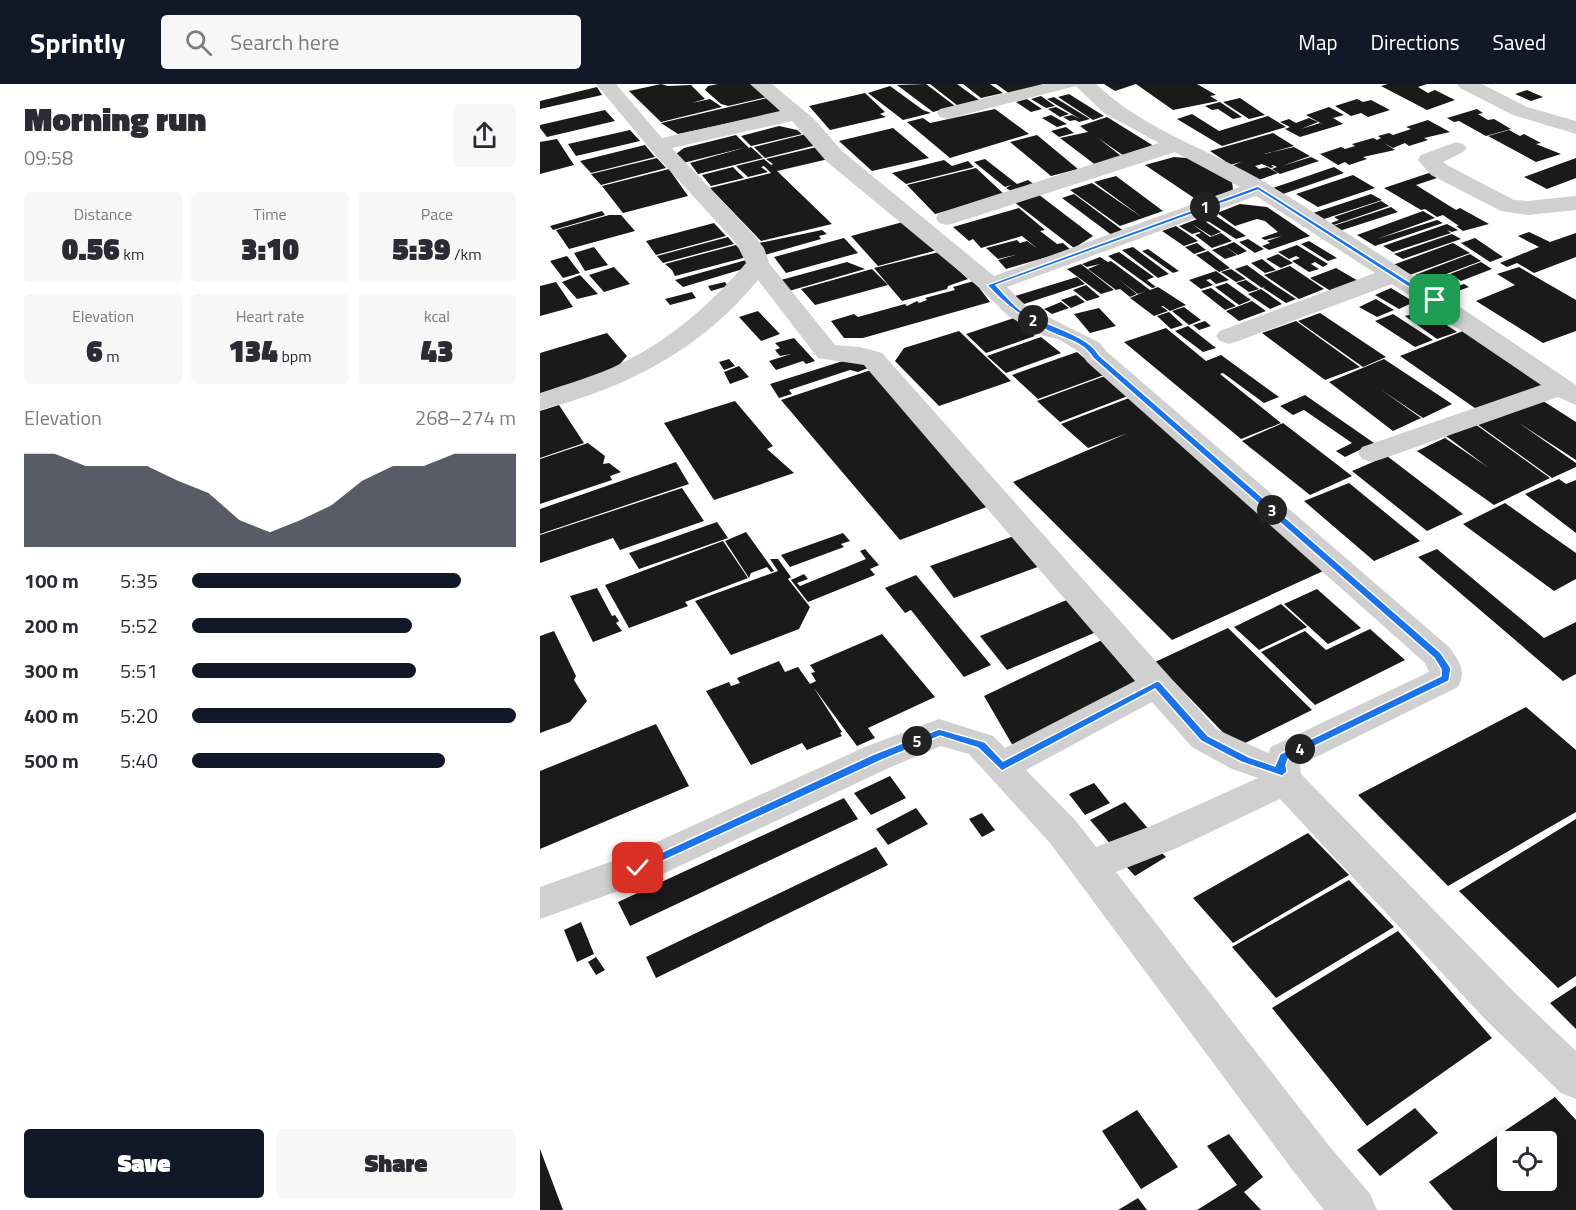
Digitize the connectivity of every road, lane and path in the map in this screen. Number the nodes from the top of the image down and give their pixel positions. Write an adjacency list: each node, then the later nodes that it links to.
1 (606, 84): 10 (street)
2 (760, 84): 7 (street)
3 (1068, 84): 6 (street)
4 (1085, 84): 9 (street)
5 (1467, 84): 8 (street)
6 (947, 112)
7 (795, 114): 10 (street); 17 (street)
8 (1576, 128)
9 (1177, 144): 12 (street); 14 (street)
10 (657, 145): 15 (street)
11 (1456, 148): 13 (street)
12 (1258, 188): 16 (street); 17 (street)
13 (1576, 202)
14 (947, 218)
15 (758, 264): 20 (street); 22 (street)
16 (1394, 275): 18 (street); 19 (street)
17 (991, 285): 24 (street)
18 (1229, 336)
19 (1569, 392): 21 (street)
20 (540, 402)
21 (1372, 453)
22 (1157, 684): 23 (street); 24 (street)
23 (1002, 766): 25 (street); 26 (street)
24 (1283, 777): 25 (street); 27 (street)
25 (1089, 866): 28 (street)
26 (540, 903)
27 (1576, 1079)
28 (1354, 1210)

